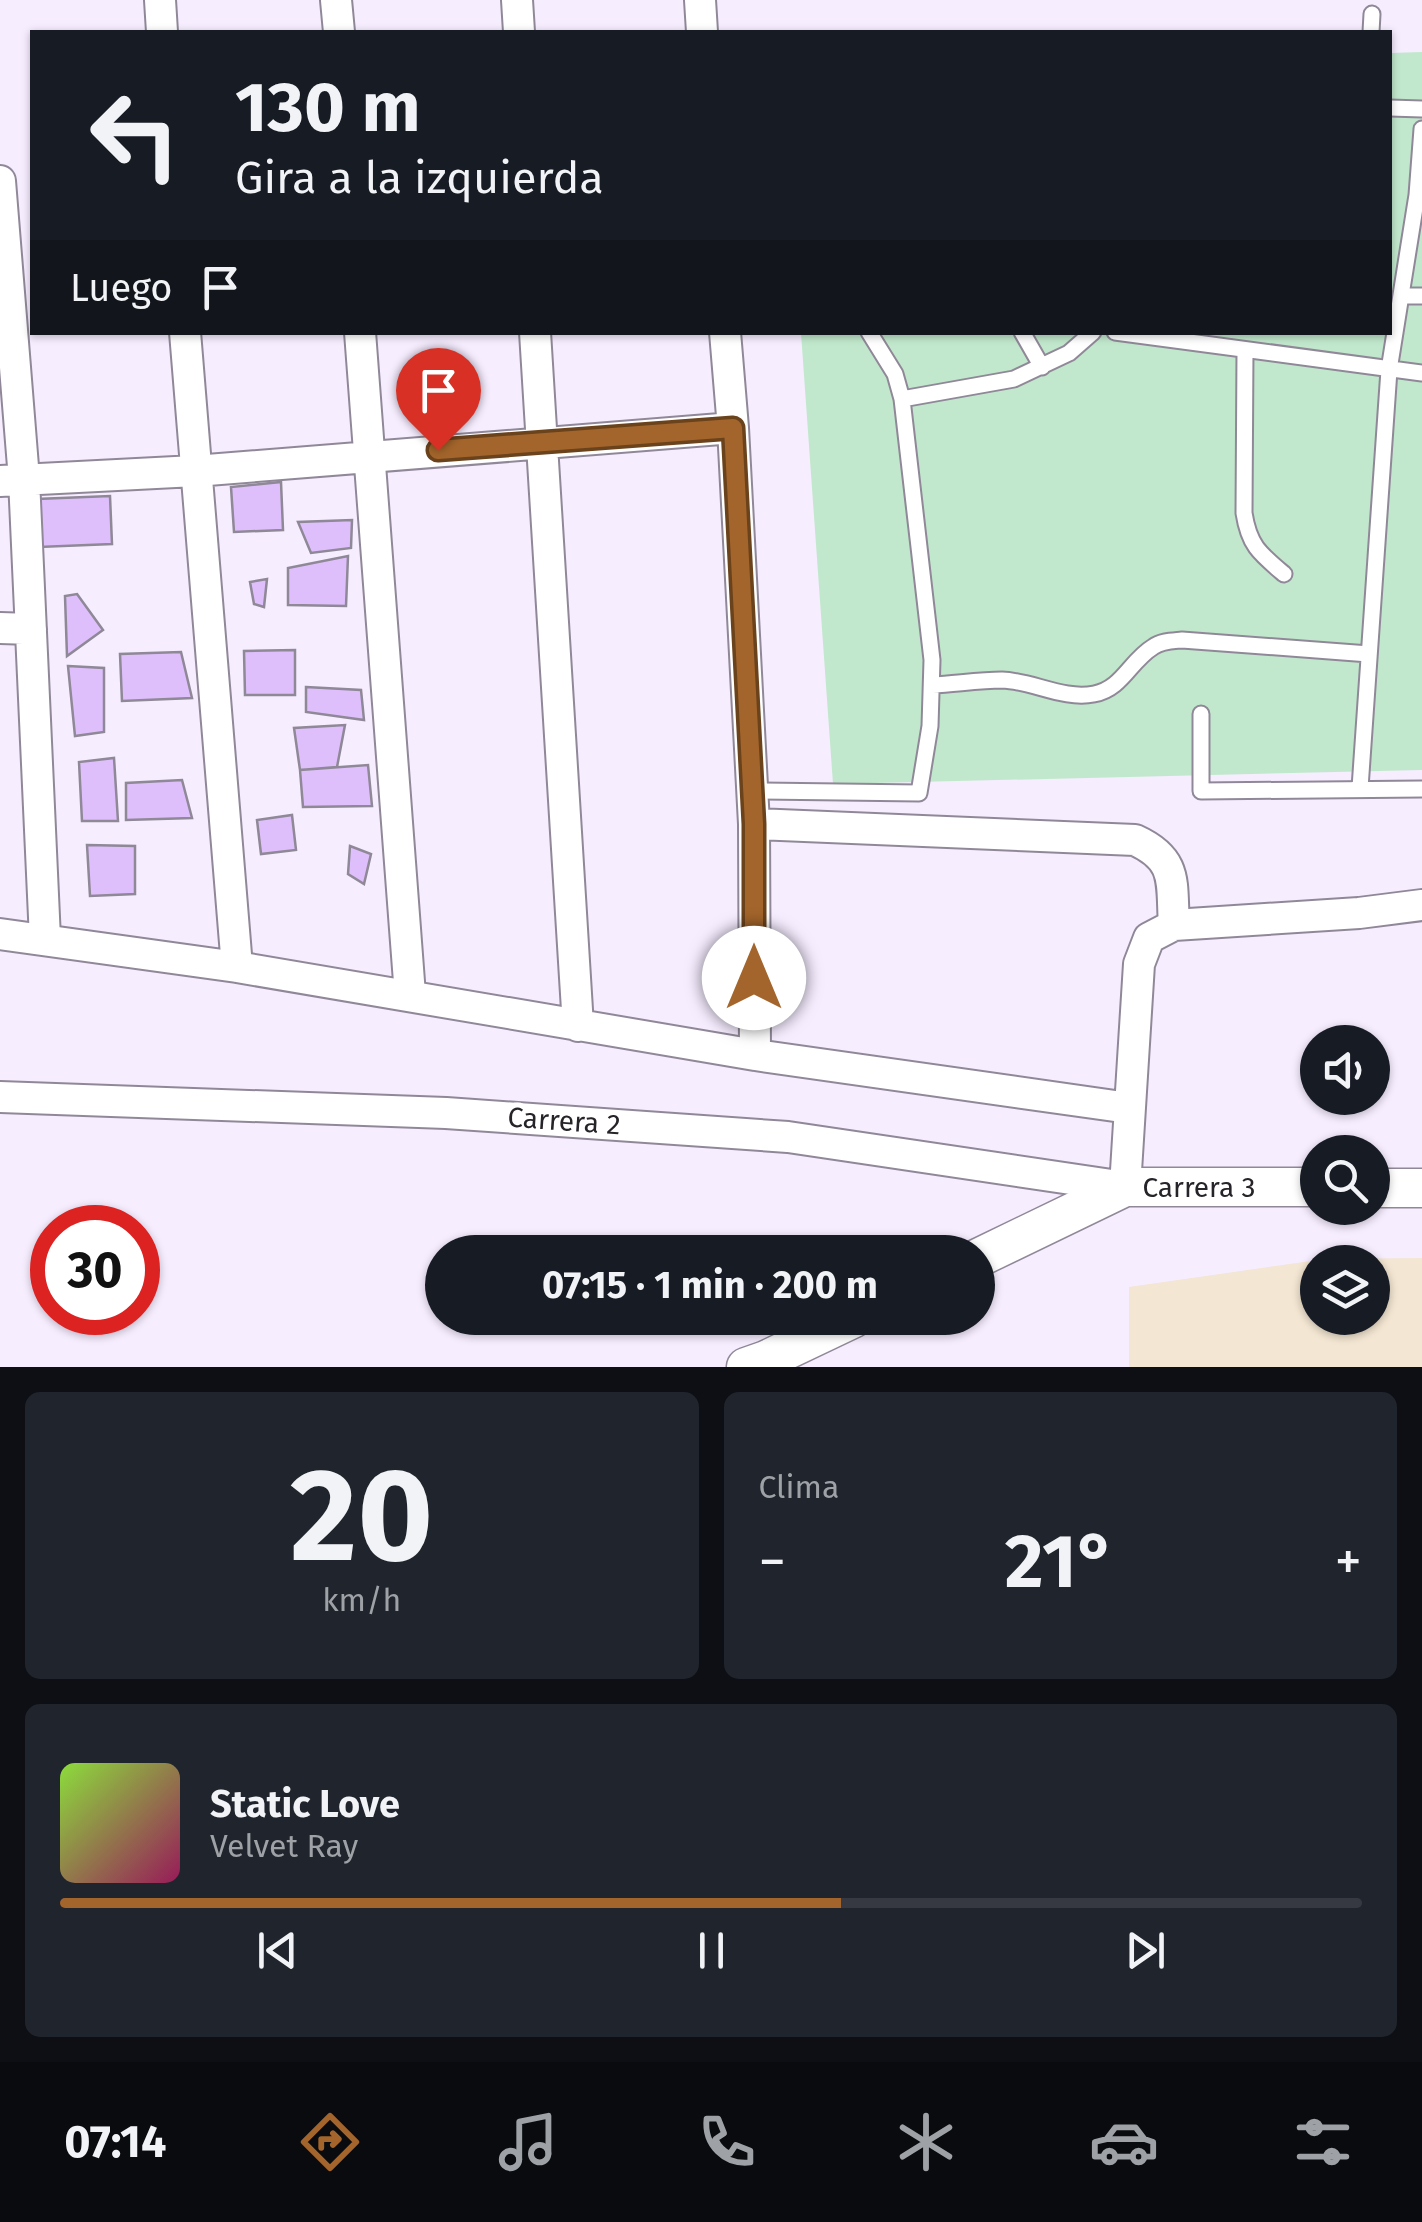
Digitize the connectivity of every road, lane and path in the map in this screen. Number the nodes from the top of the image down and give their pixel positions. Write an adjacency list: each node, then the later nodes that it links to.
1 (160, 0): 6 (street)
2 (336, 0): 7 (street)
3 (517, 0): 8 (street)
4 (700, 0): 9 (street)
5 (1372, 14): 10 (lane)
6 (162, 30)
7 (338, 30)
8 (519, 30)
9 (702, 30)
10 (1371, 30)
11 (1392, 108): 12 (lane)
12 (1422, 109)
13 (1422, 129): 15 (lane)
14 (0, 181): 35 (street)
15 (1419, 195): 16 (lane)
16 (1401, 296): 17 (lane); 28 (lane)
17 (1422, 296)
18 (185, 335): 34 (street)
19 (360, 335): 33 (street)
20 (536, 335): 32 (street)
21 (726, 335): 31 (street)
22 (871, 335): 30 (lane)
23 (1024, 335): 27 (lane)
24 (1089, 335): 27 (lane)
25 (1138, 335): 26 (lane)
26 (1245, 350): 28 (lane); 36 (lane)
27 (1042, 367): 30 (lane)
28 (1389, 370): 29 (lane); 39 (lane)
29 (1422, 373)
30 (902, 399): 40 (lane)
31 (733, 428): 32 (street); 44 (street)
32 (542, 442): 33 (street); 52 (street)
33 (369, 456): 34 (street); 51 (street)
34 (195, 472): 35 (street); 50 (street)
35 (12, 480): 38 (street)
36 (1284, 574)
37 (0, 628): 38 (street)
38 (31, 630): 49 (street)
39 (1369, 654): 40 (lane); 42 (lane)
40 (932, 685): 44 (lane)
41 (1201, 714): 42 (lane)
42 (1360, 788): 43 (lane)
43 (1422, 789)
44 (752, 791): 45 (street)
45 (754, 824): 47 (street); 53 (street)
46 (1422, 905): 47 (street)
47 (1174, 925): 55 (street)
48 (0, 934): 49 (street)
49 (45, 940): 50 (street)
50 (237, 967): 51 (street)
51 (410, 995): 52 (street)
52 (578, 1026): 53 (street)
53 (755, 1055): 55 (street)
54 (0, 1097): 56 (street, Carrera 2)
55 (1129, 1108): 56 (street)
56 (1125, 1186): 57 (street, Carrera 3); 60 (street, Carrera 3)
57 (1300, 1188)
58 (1390, 1188): 59 (street)
59 (1422, 1188)
60 (995, 1250)
61 (818, 1335): 62 (street)
62 (746, 1367)

